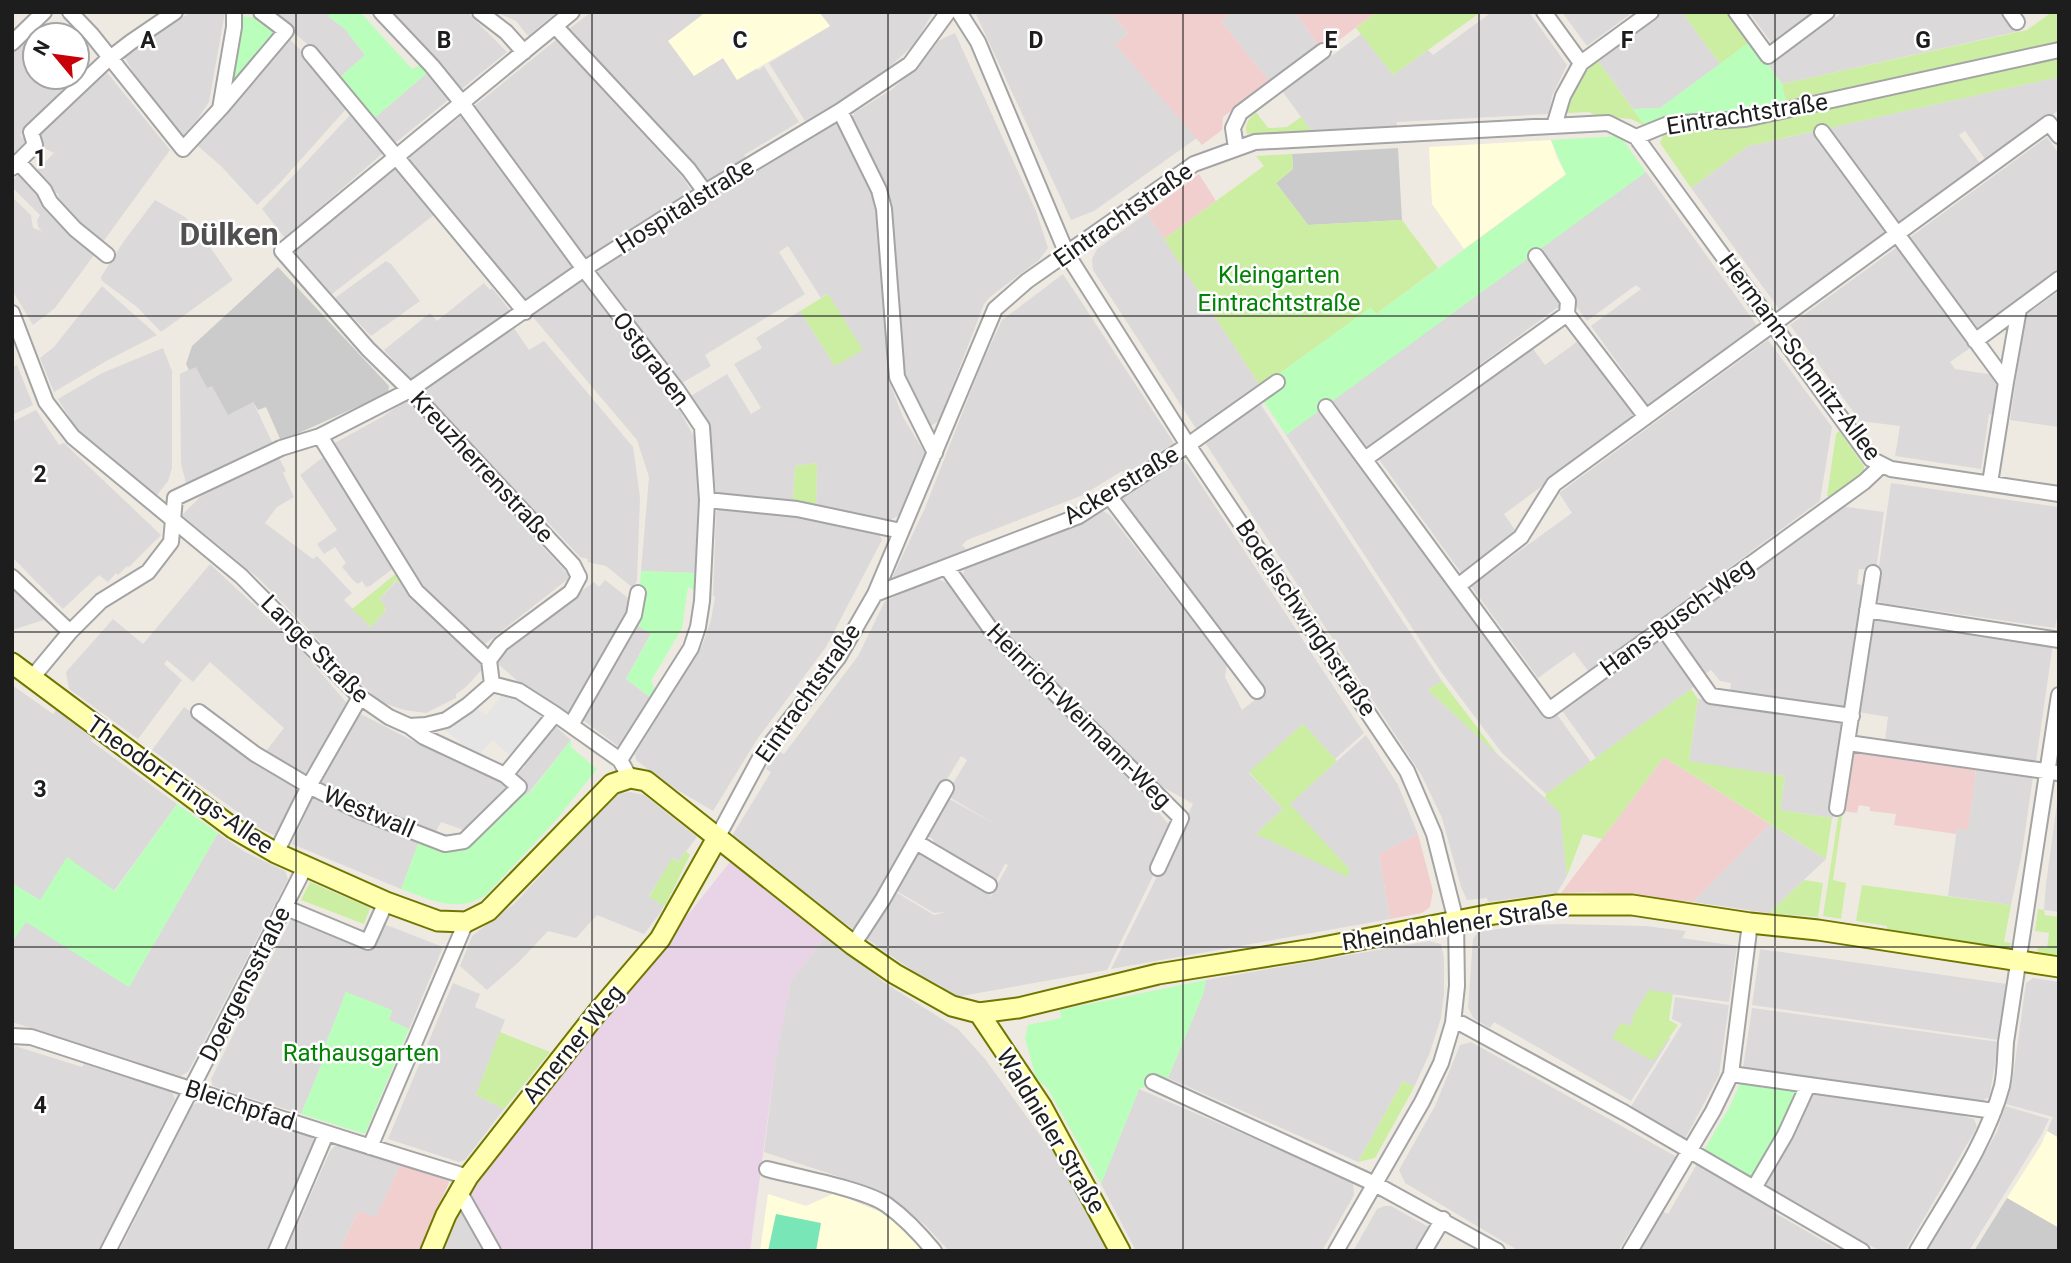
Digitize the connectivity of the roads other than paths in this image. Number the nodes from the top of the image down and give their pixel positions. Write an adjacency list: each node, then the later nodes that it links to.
1 (44, 12): 17 (street)
2 (70, 12): 22 (street)
3 (175, 12): 22 (street)
4 (234, 12): 25 (street)
5 (261, 12): 25 (street)
6 (381, 12): 24 (street, Ostgraben)
7 (480, 12): 20 (street)
8 (572, 12): 16 (street)
9 (948, 12): 26 (street, Hospitalstraße)
10 (959, 12): 36 (street, Bodelschwinghstraße)
11 (1544, 12): 23 (street)
12 (1651, 12): 15 (street)
13 (1736, 12): 14 (street)
14 (1827, 12)
15 (1635, 17): 23 (street)
16 (555, 26): 20 (street); 34 (street)
17 (12, 43)
18 (2059, 50): 30 (street, Eintrachtstraße)
19 (1323, 51): 31 (street)
20 (524, 52): 24 (street)
21 (310, 53): 32 (street)
22 (110, 58): 25 (street); 33 (street)
23 (1581, 63): 27 (street)
24 (462, 103): 32 (street); 39 (street, Ostgraben)
25 (220, 109)
26 (840, 111): 34 (street, Hospitalstraße); 54 (street)
27 (1554, 126): 30 (street, Eintrachtstraße); 31 (street, Eintrachtstraße)
28 (1822, 132): 35 (street)
29 (2059, 136): 35 (street)
30 (1636, 137): 45 (street, Hermann-Schmitz-Allee)
31 (1236, 149): 36 (street, Eintrachtstraße)
32 (396, 156): 42 (street); 49 (street, Kreuzherrenstraße)
33 (15, 165): 37 (street)
34 (705, 192): 39 (street, Hospitalstraße)
35 (1896, 234): 45 (street); 46 (street)
36 (1067, 254): 53 (street, Bodelschwinghstraße); 54 (street, Eintrachtstraße)
37 (107, 255)
38 (1536, 256): 44 (street)
39 (584, 270): 42 (street, Hospitalstraße); 60 (street, Ostgraben)
40 (2059, 279): 41 (street)
41 (2019, 309): 46 (street); 48 (street)
42 (525, 312): 49 (street, Hospitalstraße)
43 (12, 313): 61 (street, Lange Straße)
44 (1567, 314): 51 (street); 55 (street)
45 (1773, 324): 51 (street); 56 (street, Hermann-Schmitz-Allee)
46 (1975, 341): 48 (street)
47 (1277, 382): 53 (street, Ackerstraße)
48 (2006, 382): 57 (street)
49 (410, 390): 52 (street, Hospitalstraße); 73 (street, Kreuzherrenstraße)
50 (1326, 407): 55 (street)
51 (1646, 417): 66 (street)
52 (320, 436): 61 (street, Hospitalstraße); 73 (street)
53 (1188, 444): 59 (street, Ackerstraße); 100 (street, Bodelschwinghstraße)
54 (935, 453): 62 (street, Eintrachtstraße)
55 (1365, 459): 66 (street)
56 (1881, 466): 57 (street, Hermann-Schmitz-Allee); 70 (street, Hans-Busch-Weg)
57 (1990, 483): 58 (street, Hermann-Schmitz-Allee)
58 (2059, 494)
59 (1110, 497): 63 (street, Ackerstraße); 77 (street)
60 (707, 500): 62 (street); 86 (street, Ostgraben)
61 (172, 520): 71 (street); 79 (street, Lange Straße)
62 (901, 531): 68 (street, Eintrachtstraße)
63 (947, 568): 68 (street, Ackerstraße); 96 (street, Heinrich-Weimann-Weg)
64 (1873, 573): 69 (street)
65 (12, 577): 71 (street)
66 (1458, 586): 70 (street, Hans-Busch-Weg)
67 (638, 593): 83 (street)
68 (875, 594): 92 (street, Eintrachtstraße)
69 (1867, 610): 72 (street); 82 (street)
70 (1663, 628): 82 (street)
71 (71, 632): 75 (street)
72 (2059, 640)
73 (489, 660): 76 (street)
74 (12, 663): 75 (main road, Theodor-Frings-Allee)
75 (31, 679): 94 (main road, Theodor-Frings-Allee)
76 (492, 684): 81 (street); 84 (street)
77 (1257, 691)
78 (2059, 695): 87 (street)
79 (360, 697): 84 (street, Lange Straße); 89 (street)
80 (199, 712): 89 (street, Westwall)
81 (555, 714): 83 (street); 88 (street)
82 (1852, 716): 85 (street)
83 (572, 725): 86 (street)
84 (409, 726): 88 (street, Lange Straße)
85 (1847, 743): 87 (street); 91 (street)
86 (625, 769): 92 (main road); 101 (main road)
87 (2053, 772): 104 (street)
88 (505, 775): 89 (street, Westwall)
89 (309, 786): 94 (street)
90 (946, 788): 93 (street)
91 (1837, 808)
92 (717, 838): 103 (main road); 118 (main road, Amerner Weg)
93 (916, 842): 97 (street); 103 (street)
94 (276, 853): 95 (main road, Theodor-Frings-Allee)
95 (305, 867): 98 (main road, Theodor-Frings-Allee); 99 (street, Doergensstraße)
96 (1158, 868)
97 (989, 886)
98 (386, 902): 99 (street); 101 (main road, Theodor-Frings-Allee)
99 (284, 906): 112 (street, Doergensstraße)
100 (1456, 921): 102 (main road, Rheindahlener Straße); 106 (main road, Rheindahlener Straße); 107 (street, Bodelschwinghstraße)
101 (466, 922): 115 (street)
102 (1749, 923): 104 (main road, Rheindahlener Straße); 109 (street)
103 (853, 945): 106 (main road)
104 (2019, 961): 105 (main road, Rheindahlener Straße); 113 (street)
105 (2059, 967)
106 (979, 1013): 128 (main road, Waldnieler Straße)
107 (1453, 1023): 116 (street); 119 (street, Bodelschwinghstraße)
108 (12, 1036): 112 (street, Bleichpfad)
109 (1731, 1074): 111 (street); 116 (street)
110 (1153, 1082): 119 (street)
111 (1808, 1084): 113 (street); 120 (street)
112 (191, 1089): 114 (street, Bleichpfad); 123 (street, Doergensstraße)
113 (1994, 1111): 134 (street)
114 (326, 1134): 115 (street, Bleichpfad); 124 (street)
115 (370, 1147): 118 (street, Bleichpfad)
116 (1689, 1151): 120 (street); 132 (street)
117 (767, 1169): 127 (street)
118 (468, 1177): 121 (main road, Amerner Weg)
119 (1375, 1184): 122 (street); 129 (street, Bodelschwinghstraße)
120 (1754, 1188): 133 (street)
121 (457, 1195): 125 (main road, Amerner Weg); 126 (street)
122 (1443, 1219): 130 (street); 131 (street)
123 (108, 1251)
124 (276, 1251)
125 (431, 1251)
126 (493, 1251)
127 (934, 1251)
128 (1120, 1251)
129 (1336, 1251)
130 (1424, 1251)
131 (1497, 1251)
132 (1630, 1251)
133 (1862, 1251)
134 (1917, 1251)

